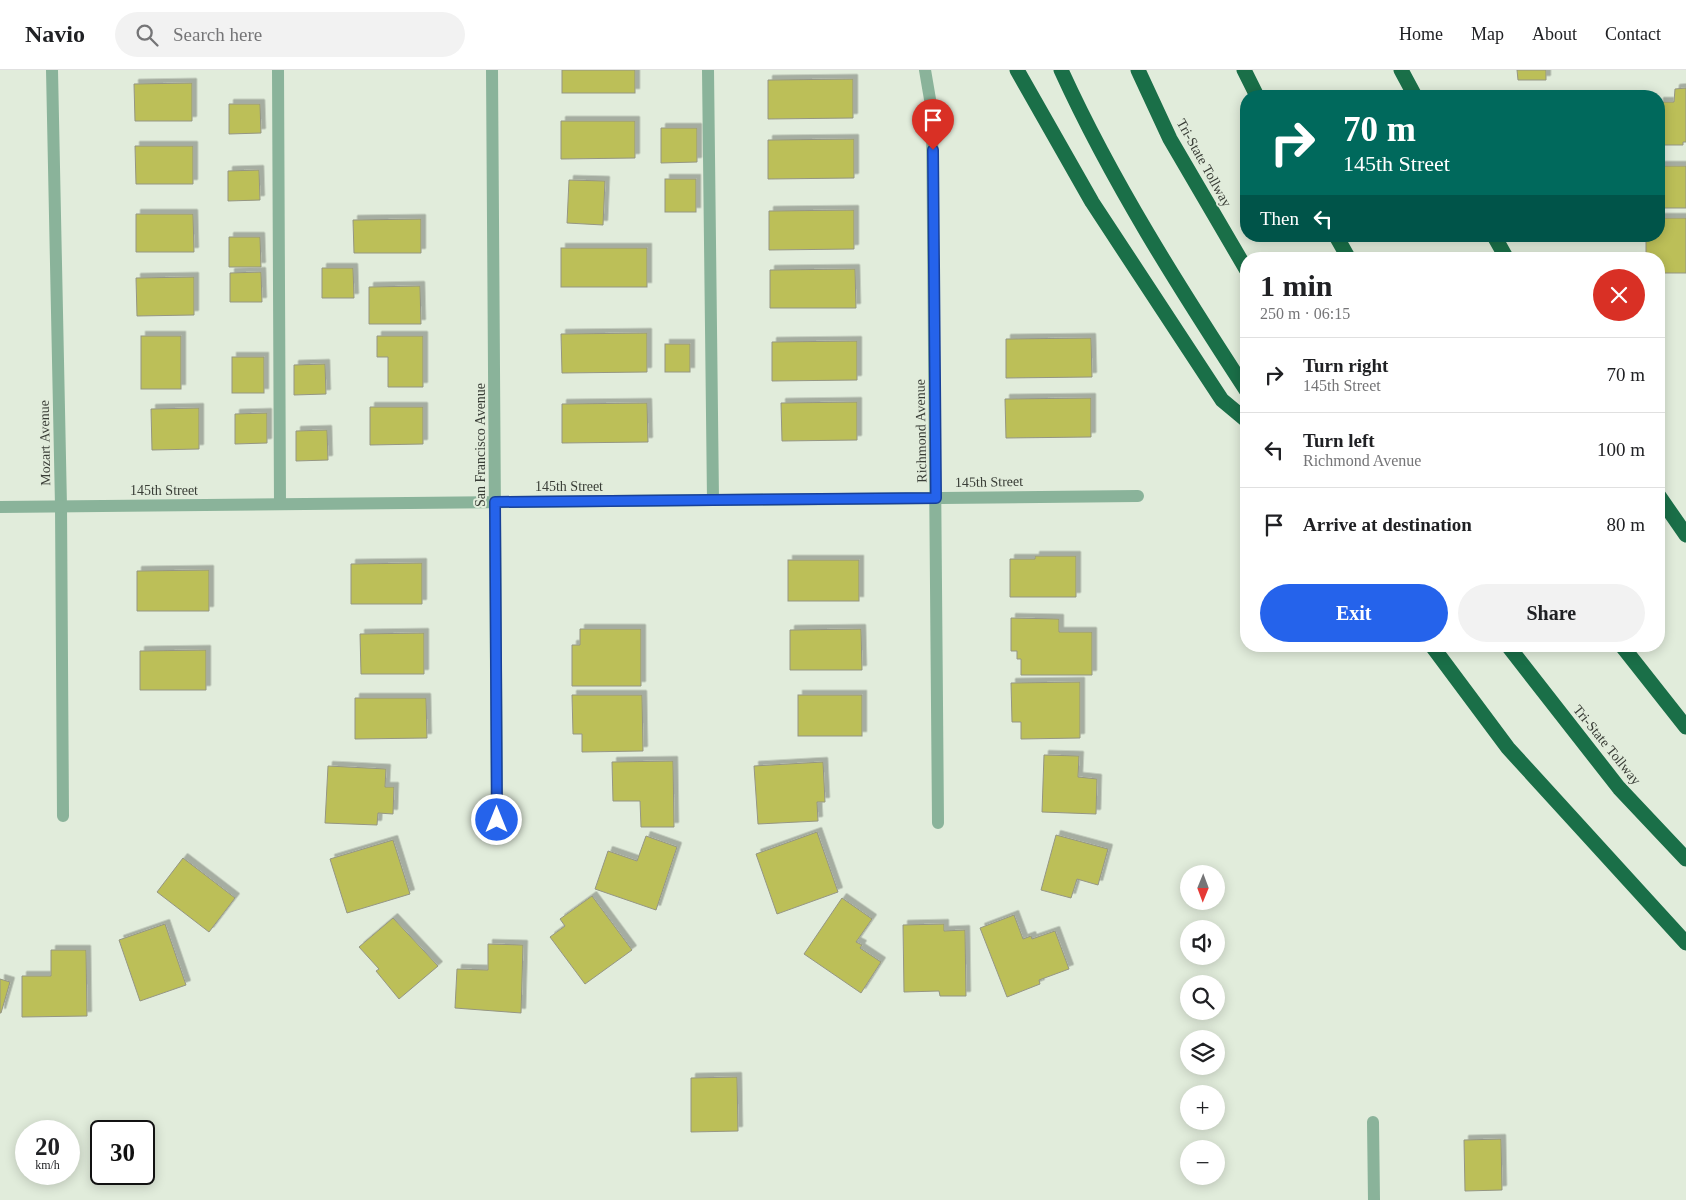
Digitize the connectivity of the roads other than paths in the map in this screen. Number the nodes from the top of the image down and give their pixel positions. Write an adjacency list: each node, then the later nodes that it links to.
1 (52, 70): 22 (street, Mozart Avenue)
2 (278, 70): 20 (street)
3 (492, 70): 19 (street, San Francisco Avenue)
4 (708, 70): 18 (street)
5 (925, 70): 17 (street, Richmond Avenue)
6 (1017, 70): 15 (highway)
7 (1061, 70): 14 (highway)
8 (1138, 70): 13 (highway, Tri-State Tollway)
9 (1244, 70): 11 (highway)
10 (1401, 70): 12 (highway)
11 (1254, 90)
12 (1412, 90)
13 (1240, 259)
14 (1240, 381)
15 (1240, 415)
16 (1138, 496): 17 (street, 145th Street)
17 (936, 498): 18 (street, 145th Street); 31 (street, Richmond Avenue)
18 (713, 500): 19 (street, 145th Street)
19 (495, 502): 20 (street, 145th Street); 30 (street, San Francisco Avenue)
20 (280, 504): 22 (street, 145th Street)
21 (1665, 505): 24 (highway)
22 (61, 506): 23 (street, 145th Street); 29 (street, Mozart Avenue)
23 (0, 507)
24 (1686, 535)
25 (1436, 652): 33 (highway)
26 (1513, 652): 32 (highway, Tri-State Tollway)
27 (1627, 652): 28 (highway)
28 (1686, 728)
29 (63, 816)
30 (497, 820)
31 (938, 823)
32 (1686, 859)
33 (1686, 943)
34 (1373, 1122): 35 (street)
35 (1374, 1200)

